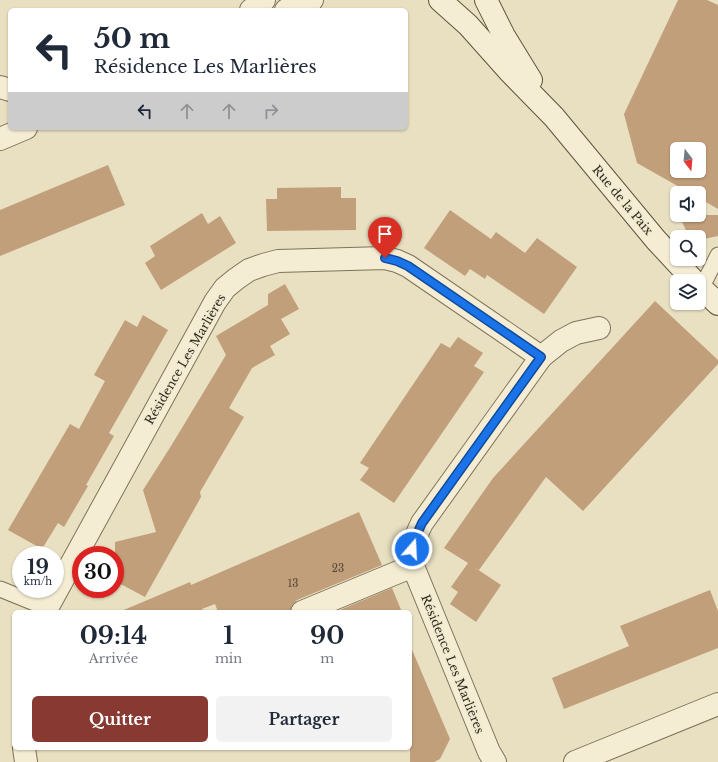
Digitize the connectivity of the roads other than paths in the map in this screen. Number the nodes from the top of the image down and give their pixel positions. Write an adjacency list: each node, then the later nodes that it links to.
1 (264, 0): 5 (street)
2 (312, 0): 6 (street)
3 (440, 0): 7 (street, Rue de la Paix)
4 (486, 0): 7 (street, Rue de la Paix)
5 (254, 8)
6 (291, 8)
7 (554, 117): 11 (street, Rue de la Paix)
8 (21, 130): 9 (street)
9 (0, 139)
10 (718, 255): 12 (lane)
11 (688, 274)
12 (705, 274)
13 (706, 293): 14 (street, Rue de la Paix)
14 (718, 304)
15 (599, 328): 16 (street, Résidence Les Marlières)
16 (541, 357): 17 (street, Résidence Les Marlières); 19 (street, Résidence Les Marlières)
17 (413, 566): 20 (street); 24 (street, Résidence Les Marlières)
18 (0, 589): 19 (lane)
19 (46, 610)
20 (307, 610)
21 (718, 704): 25 (street)
22 (24, 750): 23 (street)
23 (26, 762)
24 (495, 762)
25 (574, 762)

